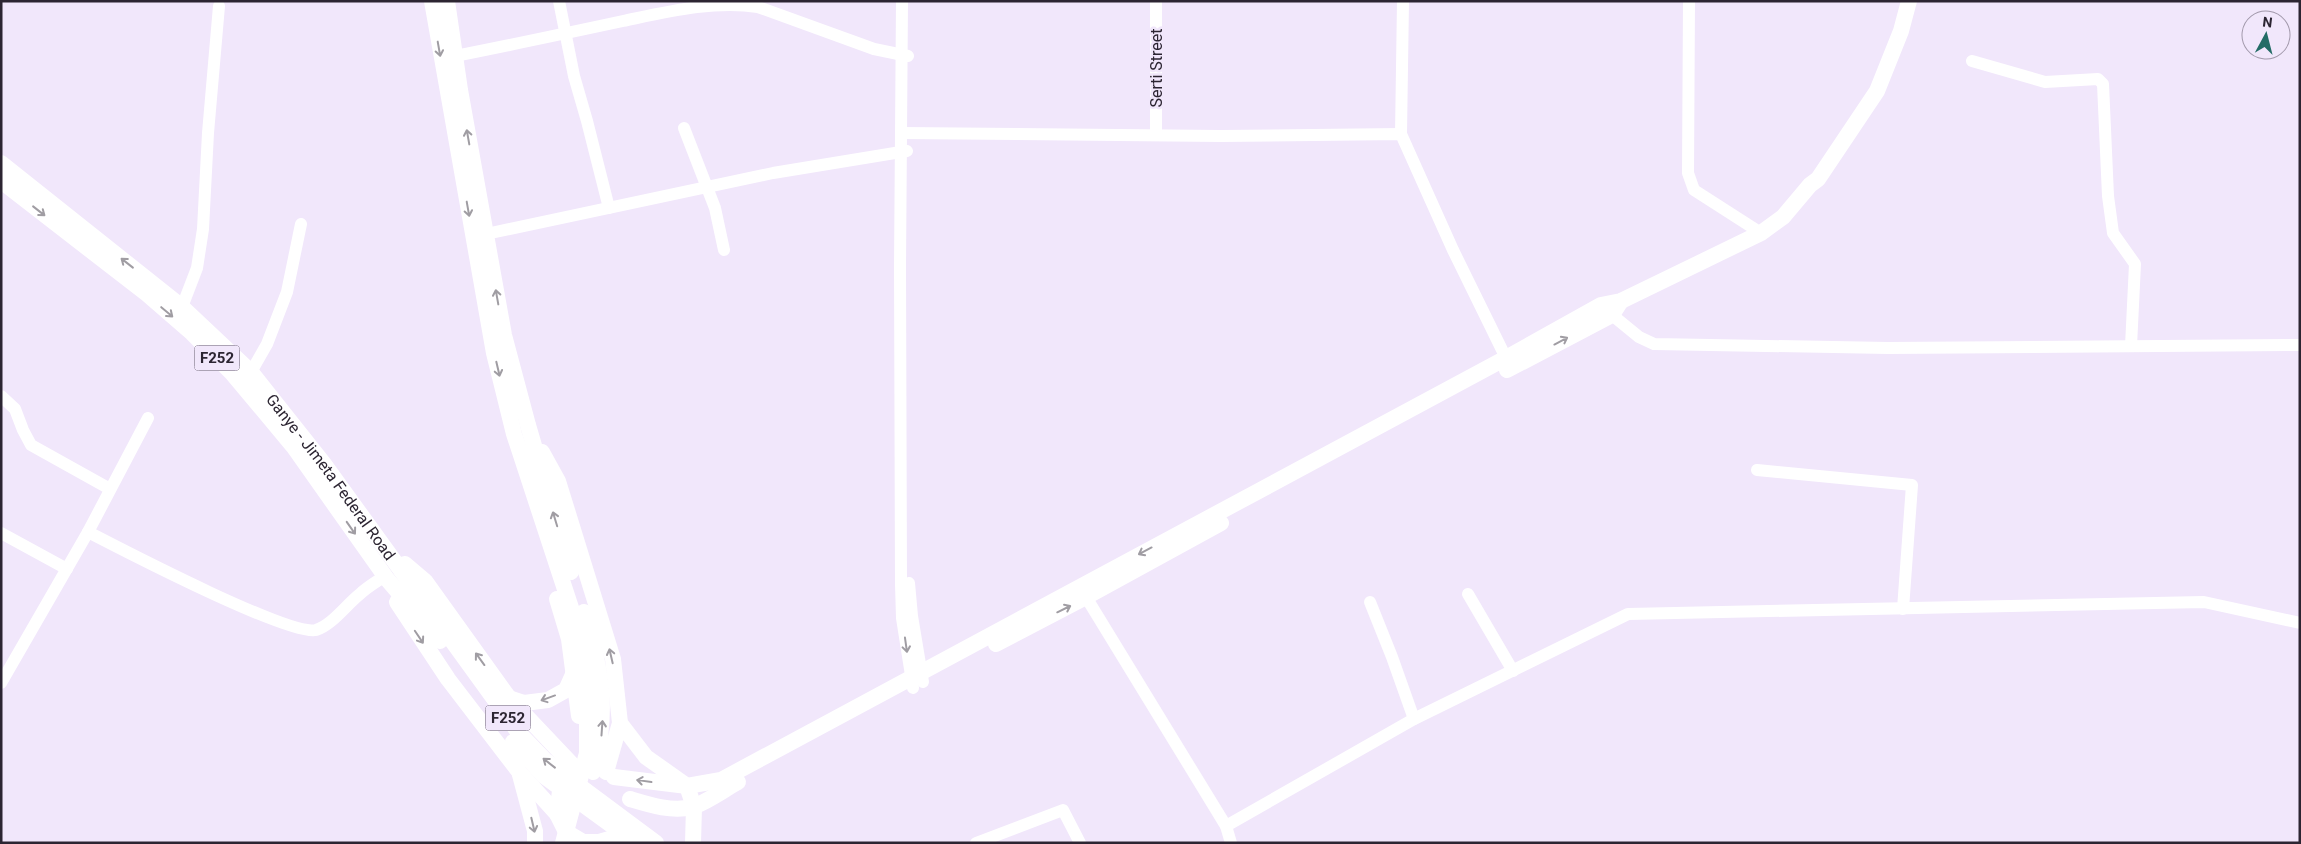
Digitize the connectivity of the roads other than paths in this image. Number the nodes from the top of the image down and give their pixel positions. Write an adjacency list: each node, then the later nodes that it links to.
1 (432, 1): 37 (main road, one-way to 37)
2 (447, 1): 13 (main road)
3 (559, 1): 12 (street)
4 (902, 1): 14 (street)
5 (909, 1): 14 (street)
6 (1156, 1): 19 (street, Serti Street)
7 (1403, 1): 18 (street)
8 (1689, 1): 26 (street)
9 (1909, 1): 26 (main road)
10 (219, 6): 29 (street)
11 (667, 6): 12 (street); 14 (street)
12 (565, 33): 13 (street); 24 (street)
13 (454, 56): 27 (main road, one-way to 13)
14 (905, 56): 17 (street)
15 (1972, 61): 32 (street)
16 (684, 128): 23 (street)
17 (905, 133): 19 (street); 20 (street)
18 (1401, 134): 19 (street); 33 (street)
19 (1156, 135)
20 (904, 151): 23 (street); 53 (street)
21 (1, 164): 29 (main road, Ganye - Jimeta Federal Road / F252, one-way to 21)
22 (1, 181): 45 (main road, Ganye - Jimeta Federal Road / F252, one-way to 45)
23 (706, 188): 24 (street); 28 (street)
24 (609, 208): 27 (street)
25 (301, 224): 34 (street)
26 (1760, 233): 30 (main road)
27 (486, 234): 37 (main road, one-way to 27)
28 (724, 250)
29 (182, 307): 34 (main road, Ganye - Jimeta Federal Road / F252)
30 (1606, 310): 32 (street); 33 (main road); 47 (main road, one-way to 30)
31 (2300, 345): 32 (street)
32 (2131, 346)
33 (1506, 358): 53 (main road, one-way to 53)
34 (251, 372): 43 (main road, Ganye - Jimeta Federal Road / F252)
35 (1, 396): 40 (street)
36 (148, 418): 40 (street)
37 (521, 430): 38 (main road); 51 (main road); 57 (main road, one-way to 37)
38 (532, 464): 68 (main road); 71 (main road, one-way to 38)
39 (1757, 470): 49 (street)
40 (110, 489): 41 (street)
41 (88, 532): 44 (street); 45 (street)
42 (1, 533): 44 (street)
43 (382, 544): 45 (main road, Ganye - Jimeta Federal Road / F252); 55 (main road, one-way to 43)
44 (67, 569): 54 (street)
45 (393, 579): 59 (main road, one-way to 59); 66 (main road, Ganye - Jimeta Federal Road / F252)
46 (1468, 594): 52 (street)
47 (1086, 598): 53 (main road, one-way to 47); 65 (street)
48 (1370, 602): 56 (street)
49 (1903, 609): 50 (street); 52 (street)
50 (2300, 623)
51 (575, 670): 55 (main road, one-way to 55); 58 (main road)
52 (1513, 671): 56 (street)
53 (917, 680): 61 (main road); 63 (main road)
54 (1, 683)
55 (509, 698): 58 (main road)
56 (1414, 719): 65 (street)
57 (620, 723): 60 (main road); 61 (main road)
58 (582, 772): 60 (main road); 64 (main road)
59 (520, 773): 64 (main road); 69 (main road, one-way to 69)
60 (610, 774): 61 (main road, one-way to 60); 62 (main road)
61 (687, 786): 63 (main road)
62 (630, 800): 63 (main road); 67 (main road)
63 (694, 806): 73 (main road)
64 (559, 819): 70 (main road); 72 (main road)
65 (1226, 826): 76 (street)
66 (645, 840)
67 (610, 841): 72 (main road)
68 (563, 842)
69 (535, 843)
70 (552, 843)
71 (574, 843)
72 (589, 843)
73 (693, 843)
74 (976, 843): 75 (street)
75 (1080, 843)
76 (1231, 843)

